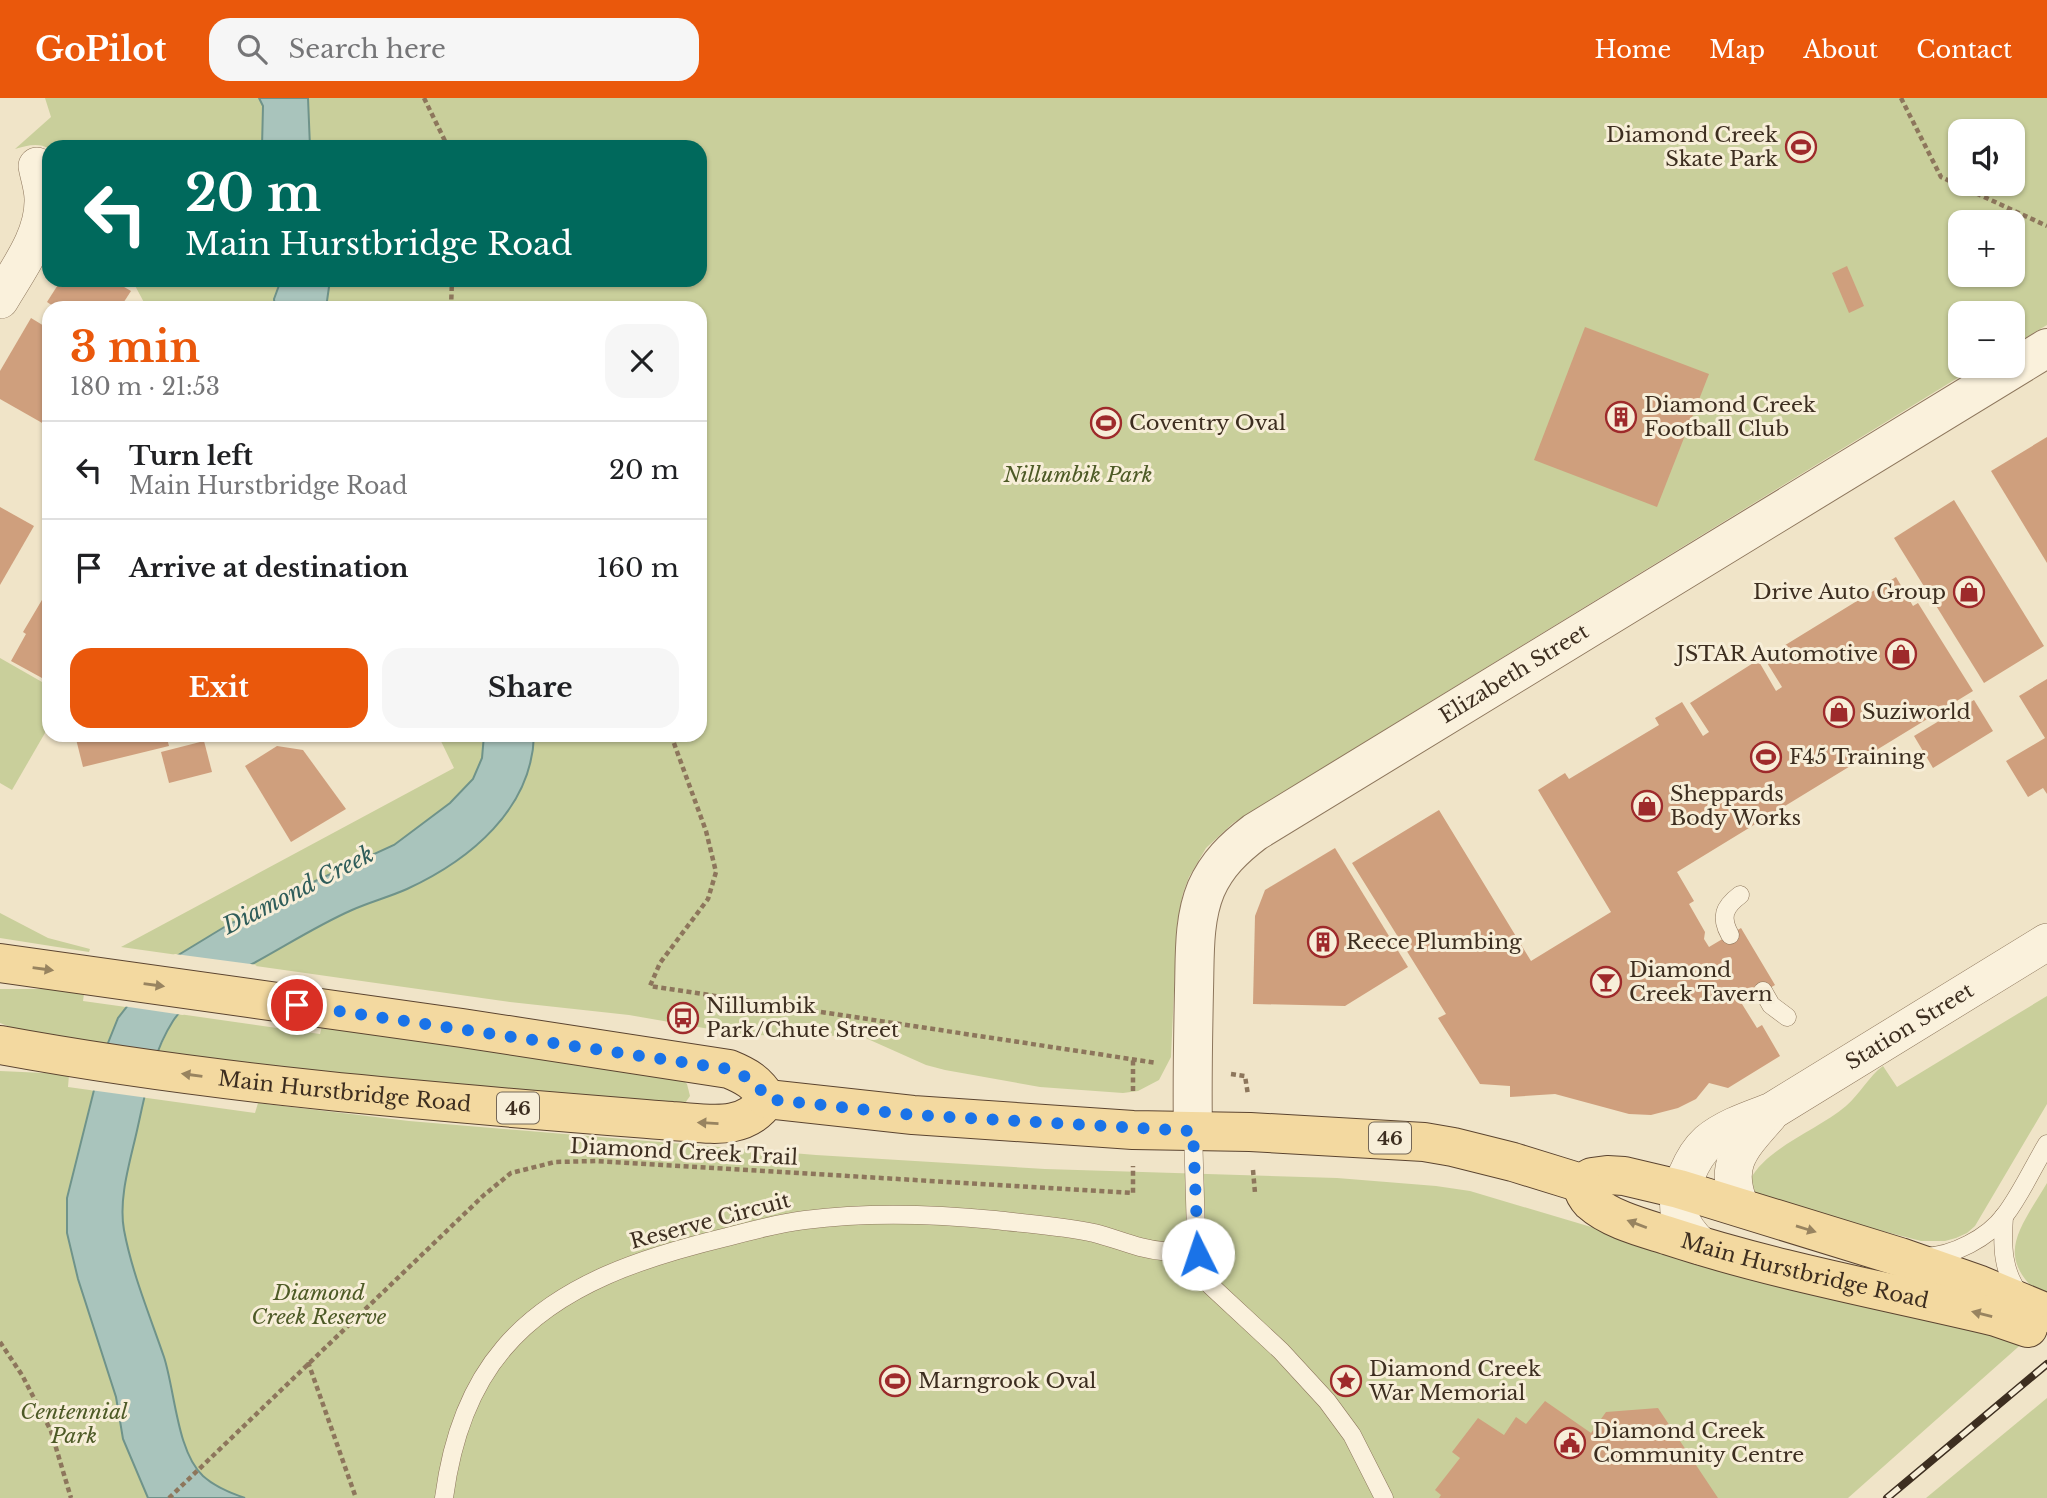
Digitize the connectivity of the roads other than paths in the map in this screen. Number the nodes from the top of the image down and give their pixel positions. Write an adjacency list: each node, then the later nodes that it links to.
1 (37, 166): 2 (street)
2 (42, 192)
3 (42, 219): 4 (street)
4 (0, 300)
5 (2047, 348): 15 (street, Elizabeth Street)
6 (1740, 895): 7 (lane)
7 (1730, 935)
8 (2047, 942): 14 (street, Station Street)
9 (0, 963): 13 (main road, one-way to 13)
10 (1763, 992): 11 (lane)
11 (1787, 1017)
12 (0, 1045): 13 (main road, Main Hurstbridge Road / 46, one-way to 12)
13 (767, 1099): 15 (main road, 46)
14 (1772, 1111): 18 (street, Station Street); 19 (street, Station Street)
15 (1193, 1131): 17 (main road, 46); 22 (lane)
16 (2047, 1144): 20 (lane)
17 (1581, 1184): 18 (main road, Main Hurstbridge Road); 21 (main road, Main Hurstbridge Road, one-way to 17)
18 (1679, 1189): 19 (main road, Main Hurstbridge Road); 21 (street)
19 (1741, 1208): 23 (main road, Main Hurstbridge Road, one-way to 23)
20 (2004, 1216): 23 (lane); 24 (lane)
21 (1701, 1246): 24 (main road, Main Hurstbridge Road, one-way to 21)
22 (1198, 1254): 25 (lane, Reserve Circuit); 26 (lane)
23 (1900, 1257): 24 (main road, Main Hurstbridge Road)
24 (2040, 1316)
25 (444, 1498)
26 (1384, 1498)

